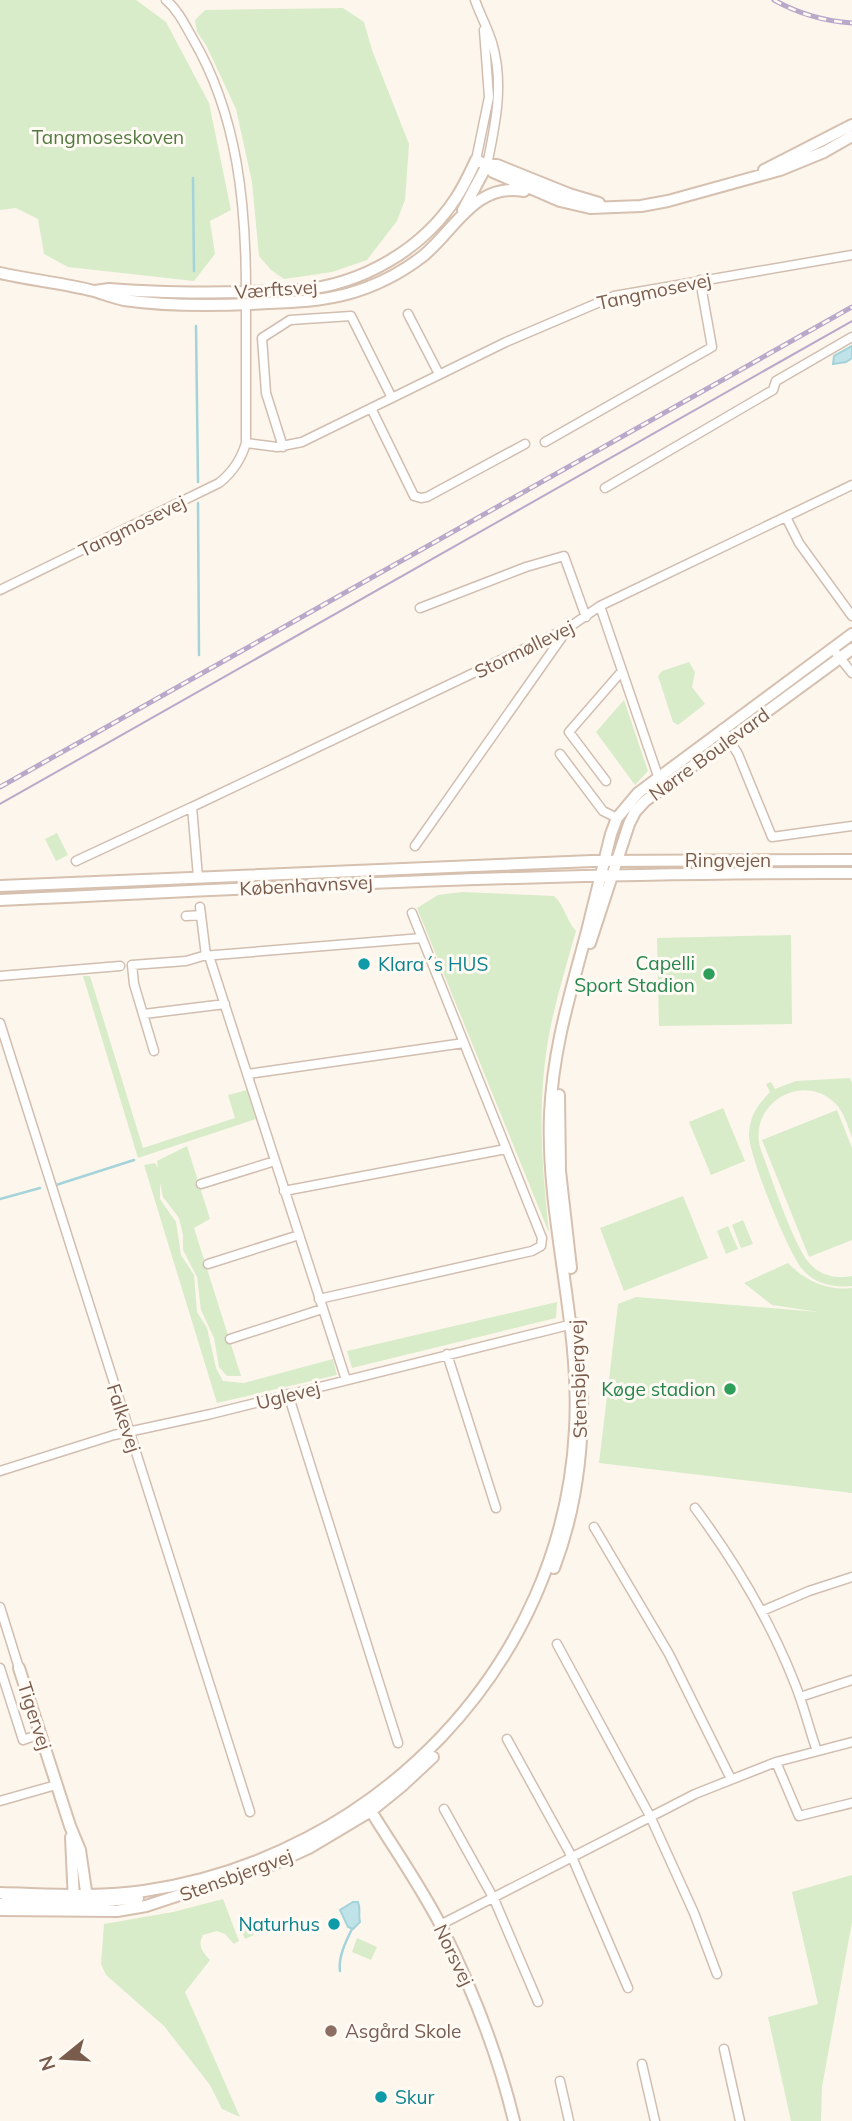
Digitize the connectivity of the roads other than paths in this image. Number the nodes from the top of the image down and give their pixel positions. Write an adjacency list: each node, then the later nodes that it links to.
1 (166, 0): 14 (street)
2 (475, 0): 5 (street)
3 (852, 125): 6 (street, Værftsvej)
4 (852, 136): 6 (street, Værftsvej)
5 (481, 163): 7 (street, Værftsvej); 8 (street, Værftsvej); 9 (street, Værftsvej); 14 (street, Værftsvej)
6 (754, 176): 8 (street, Værftsvej)
7 (541, 194): 8 (street, Værftsvej); 9 (street, Værftsvej)
8 (617, 206)
9 (460, 216): 15 (street, Værftsvej)
10 (852, 255): 12 (street, Tangmosevej)
11 (0, 273): 13 (street, Værftsvej)
12 (700, 280): 18 (street, Tangmosevej); 21 (street)
13 (95, 291): 14 (street, Værftsvej); 15 (street, Værftsvej)
14 (246, 292): 15 (street, Tangmosevej)
15 (246, 304): 22 (street, Tangmosevej)
16 (408, 314): 18 (street)
17 (852, 337): 26 (street)
18 (439, 374): 19 (street, Tangmosevej)
19 (392, 398): 20 (street, Tangmosevej); 24 (street)
20 (371, 408): 23 (street); 24 (street, Tangmosevej)
21 (545, 442)
22 (246, 443): 24 (street, Tangmosevej); 28 (street, Tangmosevej)
23 (525, 444)
24 (283, 447)
25 (852, 485): 27 (street, Stormøllevej)
26 (605, 488)
27 (786, 517): 29 (street, Stormøllevej); 32 (street)
28 (0, 590)
29 (600, 606): 31 (street, Stormøllevej); 40 (street)
30 (420, 608): 31 (street)
31 (586, 617): 33 (street, Stormøllevej)
32 (852, 617)
33 (568, 628): 35 (street, Stormøllevej); 38 (street)
34 (852, 634): 36 (street, Nørre Boulevard)
35 (540, 642): 38 (street); 47 (street, Stormøllevej)
36 (832, 648): 39 (street); 42 (street, Nørre Boulevard)
37 (852, 649): 39 (street, Nørre Boulevard)
38 (551, 653): 50 (street)
39 (840, 658): 41 (street); 43 (street, Nørre Boulevard)
40 (622, 671): 45 (street); 46 (street)
41 (852, 673)
42 (722, 729): 43 (street); 46 (street, Nørre Boulevard)
43 (729, 740): 46 (street, Nørre Boulevard); 49 (street)
44 (560, 754): 48 (street)
45 (606, 781)
46 (660, 783): 48 (street, Nørre Boulevard); 51 (street, Nørre Boulevard)
47 (192, 807): 53 (street, Stormøllevej); 57 (street)
48 (617, 818): 54 (street, Nørre Boulevard)
49 (852, 826)
50 (415, 846)
51 (617, 860): 52 (street, Ringvejen); 54 (street, Ringvejen); 56 (street, Nørre Boulevard)
52 (852, 860)
53 (76, 861)
54 (605, 861): 56 (street, Stensbjergvej); 57 (street, Københavnsvej)
55 (852, 873): 56 (street, Ringvejen)
56 (606, 876): 59 (street, Københavnsvej); 80 (street, Stensbjergvej)
57 (198, 877): 58 (street, Københavnsvej)
58 (0, 886)
59 (0, 900)
60 (412, 913): 62 (street)
61 (186, 916): 63 (street)
62 (422, 938): 63 (street); 69 (street)
63 (207, 956): 66 (street); 67 (street)
64 (120, 966): 65 (street)
65 (0, 976)
66 (225, 1004): 67 (street); 71 (street)
67 (144, 1014): 70 (street)
68 (0, 1023): 85 (street, Falkevej)
69 (464, 1043): 71 (street); 72 (street)
70 (154, 1051)
71 (248, 1074): 73 (street)
72 (506, 1149): 75 (street); 78 (street)
73 (275, 1161): 74 (street); 75 (street)
74 (201, 1184)
75 (284, 1191): 76 (street)
76 (299, 1234): 77 (street); 78 (street)
77 (208, 1264)
78 (319, 1299): 79 (street)
79 (323, 1309): 81 (street); 83 (street)
80 (573, 1324): 82 (street, Uglevej); 108 (street, Stensbjergvej)
81 (230, 1339)
82 (447, 1354): 83 (street, Uglevej); 87 (street)
83 (346, 1380): 84 (street, Uglevej)
84 (289, 1394): 85 (street, Uglevej); 101 (street)
85 (128, 1433): 86 (street, Uglevej); 110 (street, Falkevej)
86 (0, 1471)
87 (496, 1508)
88 (695, 1508): 92 (street)
89 (594, 1527): 104 (street)
90 (852, 1577): 92 (street)
91 (0, 1607): 95 (street, Tigervej)
92 (762, 1611): 97 (street)
93 (557, 1644): 111 (street)
94 (0, 1668): 98 (street)
95 (19, 1668): 98 (street, Tigervej)
96 (852, 1680): 97 (street)
97 (800, 1696): 102 (street)
98 (40, 1734): 105 (street, Tigervej)
99 (507, 1739): 113 (street)
100 (852, 1742): 102 (street)
101 (398, 1743)
102 (817, 1751): 103 (street)
103 (776, 1762): 104 (street); 107 (street)
104 (731, 1779): 111 (street)
105 (57, 1785): 106 (street); 112 (street, Tigervej)
106 (0, 1801)
107 (852, 1802)
108 (368, 1807): 117 (street, Stensbjergvej); 117 (street, Stensbjergvej); 119 (street, Norsvej)
109 (444, 1809): 115 (street)
110 (250, 1812)
111 (650, 1816): 113 (street); 120 (street)
112 (70, 1826): 116 (street, Tigervej); 117 (street, Tigervej)
113 (572, 1857): 115 (street); 121 (street)
114 (0, 1893): 116 (street, Stensbjergvej)
115 (494, 1899): 119 (street); 122 (street)
116 (74, 1903): 117 (street, Stensbjergvej); 117 (street, Stensbjergvej); 118 (street, Stensbjergvej)
117 (87, 1903)
118 (0, 1907)
119 (440, 1924): 126 (street, Norsvej)
120 (717, 1974)
121 (628, 1988)
122 (537, 2002)
123 (724, 2049): 129 (street)
124 (642, 2064): 128 (street)
125 (560, 2081): 127 (street)
126 (514, 2121)
127 (569, 2121)
128 (655, 2121)
129 (740, 2121)

